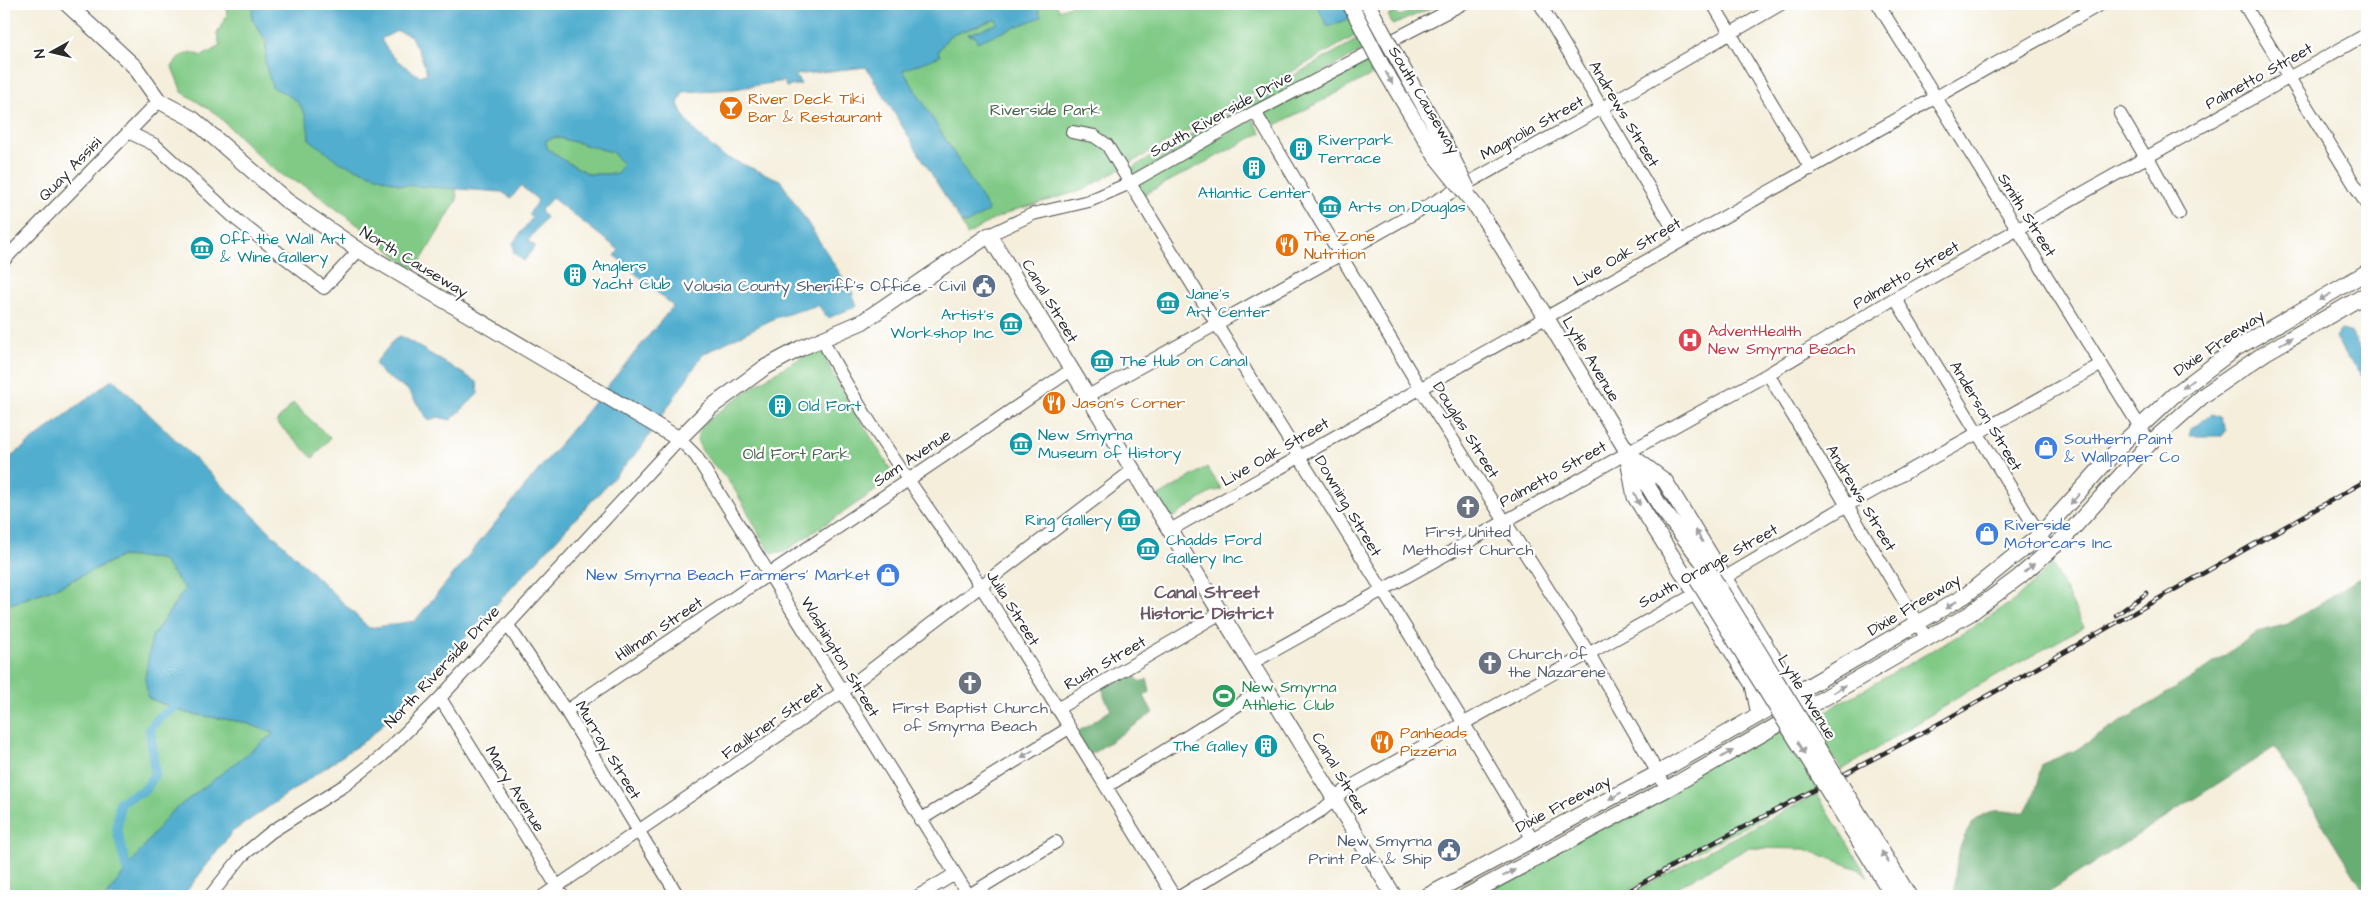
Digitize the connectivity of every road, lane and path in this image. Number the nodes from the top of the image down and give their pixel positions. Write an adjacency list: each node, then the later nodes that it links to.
1 (67, 4): 15 (main road, North Causeway)
2 (1350, 4): 25 (main road, South Causeway, one-way to 25, bridge)
3 (1368, 4): 25 (main road, South Causeway, bridge)
4 (1462, 4): 17 (street, South Riverside Drive)
5 (1540, 4): 16 (street, Andrews Street)
6 (1713, 4): 11 (street)
7 (1781, 4): 11 (street, Magnolia Street)
8 (1878, 4): 14 (street, Smith Street)
9 (2101, 4): 14 (street, Live Oak Street)
10 (2244, 4): 13 (street)
11 (1730, 32): 16 (street, Magnolia Street); 22 (street)
12 (2367, 34): 13 (street, Palmetto Street)
13 (2288, 78): 21 (street, Palmetto Street); 24 (street)
14 (1936, 98): 22 (street, Live Oak Street); 27 (street, Smith Street)
15 (159, 101): 19 (street, Quay Assisi); 30 (main road, North Causeway)
16 (1602, 108): 29 (street, Andrews Street); 31 (street, Magnolia Street)
17 (1255, 112): 23 (street, South Riverside Drive); 31 (street, Douglas Street)
18 (2120, 114): 21 (street)
19 (128, 132): 30 (street); 32 (street, Quay Assisi)
20 (1072, 132): 23 (street, Downing Street)
21 (2147, 157): 26 (street); 27 (street, Palmetto Street)
22 (1811, 169): 29 (street, Live Oak Street)
23 (1130, 183): 28 (street, South Riverside Drive); 37 (street, Downing Street)
24 (2367, 205)
25 (1478, 209): 36 (main road, South Causeway)
26 (2179, 214)
27 (2018, 230): 35 (street, Palmetto Street); 41 (street, Smith Street)
28 (989, 236): 39 (main road); 42 (main road, Canal Street)
29 (1680, 240): 36 (street, Live Oak Street)
30 (358, 250): 48 (main road, North Causeway)
31 (1340, 255): 37 (street, Magnolia Street); 44 (street, Douglas Street)
32 (4, 260)
33 (2367, 272): 38 (main road, Dixie Freeway, one-way to 38)
34 (2367, 294): 40 (main road, Dixie Freeway, one-way to 34)
35 (1895, 298): 43 (street, Palmetto Street); 47 (street, Anderson Street)
36 (1546, 317): 44 (street, Live Oak Street); 50 (main road, Lytle Avenue)
37 (1216, 326): 45 (street, Magnolia Street); 51 (street, Downing Street)
38 (2256, 337): 40 (street); 46 (main road, Dixie Freeway, one-way to 46)
39 (822, 339): 48 (main road); 53 (street, Julia Street)
40 (2265, 353): 49 (main road, Dixie Freeway)
41 (2100, 365): 46 (street, Smith Street); 47 (street, South Orange Street)
42 (1071, 370): 45 (main road, Canal Street); 53 (street, Sam Avenue)
43 (1768, 374): 50 (street, Palmetto Street); 54 (street, Andrews Street)
44 (1420, 388): 51 (street, Live Oak Street); 55 (street, Douglas Street)
45 (1088, 396): 52 (main road, Canal Street)
46 (2140, 426): 49 (street, Smith Street); 57 (main road, Dixie Freeway, one-way to 57)
47 (1976, 433): 54 (street, South Orange Street); 57 (street, Anderson Street)
48 (679, 439): 59 (street, Washington Street); 65 (street, North Riverside Drive)
49 (2150, 443): 58 (main road, Dixie Freeway)
50 (1626, 451): 55 (street, Palmetto Street); 60 (main road, one-way to 50); 63 (main road, one-way to 63); 87 (main road, Lytle Avenue, bridge)
51 (1299, 457): 56 (street, Live Oak Street); 62 (street, Downing Street)
52 (1133, 470): 56 (main road, Canal Street); 61 (street, Faulkner Street)
53 (908, 481): 59 (street, Sam Avenue); 61 (street, Julia Street)
54 (1846, 506): 60 (street, South Orange Street); 66 (street, Andrews Street)
55 (1503, 520): 62 (street, Palmetto Street); 68 (street, Douglas Street)
56 (1170, 530): 64 (main road, Canal Street)
57 (2040, 535): 58 (street, Anderson Street); 66 (main road, Dixie Freeway, one-way to 66)
58 (2049, 550): 67 (main road, Dixie Freeway, one-way to 58)
59 (770, 573): 72 (street, Washington Street); 77 (street, Hillman Street)
60 (1724, 578): 63 (street, South Orange Street); 73 (main road)
61 (981, 587): 72 (street, Faulkner Street); 76 (street, Julia Street)
62 (1380, 590): 69 (street, Palmetto Street); 80 (street, Downing Street)
63 (1694, 593): 68 (street, South Orange Street); 70 (main road)
64 (1221, 614): 69 (main road, Canal Street); 76 (street, Rush Street)
65 (506, 624): 74 (street, North Riverside Drive); 77 (street, Murray Street)
66 (1919, 625): 67 (street, Andrews Street); 73 (main road, Dixie Freeway)
67 (1927, 639): 78 (main road, Dixie Freeway, one-way to 67)
68 (1588, 652): 80 (street, South Orange Street); 82 (street, Douglas Street)
69 (1252, 663): 71 (main road, Canal Street)
70 (1753, 685): 75 (main road); 79 (main road)
71 (1267, 687): 83 (street); 85 (main road, Canal Street)
72 (842, 692): 86 (street, Washington Street); 88 (street, Faulkner Street)
73 (1796, 695): 75 (main road, Dixie Freeway); 78 (main road)
74 (440, 698): 92 (street, Mary Avenue); 93 (street, North Riverside Drive)
75 (1775, 706): 78 (main road); 79 (main road, Dixie Freeway)
76 (1057, 709): 81 (street, Julia Street)
77 (566, 711): 88 (street, Murray Street)
78 (1797, 714): 84 (main road, Dixie Freeway, one-way to 78)
79 (1759, 716): 82 (main road, Dixie Freeway)
80 (1463, 722): 85 (street, South Orange Street); 89 (street, Downing Street)
81 (1069, 728): 83 (street, Julia Street); 86 (street, one-way to 86)
82 (1658, 773): 84 (street, Douglas Street); 89 (main road, Dixie Freeway, one-way to 89)
83 (1106, 787): 98 (street, Julia Street)
84 (1667, 789): 102 (main road, Dixie Freeway, one-way to 84)
85 (1335, 800): 99 (street, South Orange Street); 100 (main road, Canal Street)
86 (920, 820): 91 (street, Washington Street)
87 (1856, 822): 103 (main road, Lytle Avenue); 104 (main road, Lytle Avenue, one-way to 87)
88 (639, 833): 92 (street, Faulkner Street); 95 (street, Murray Street)
89 (1533, 840): 101 (main road, Dixie Freeway)
90 (1056, 842): 97 (street)
91 (956, 874): 96 (street); 97 (street, Washington Street)
92 (561, 892): 94 (street, Faulkner Street)
93 (210, 896)
94 (544, 896)
95 (678, 896)
96 (918, 896)
97 (969, 896)
98 (1174, 896)
99 (1181, 896)
100 (1394, 896)
101 (1427, 896)
102 (1466, 896)
103 (1893, 896)
104 (1909, 896)

